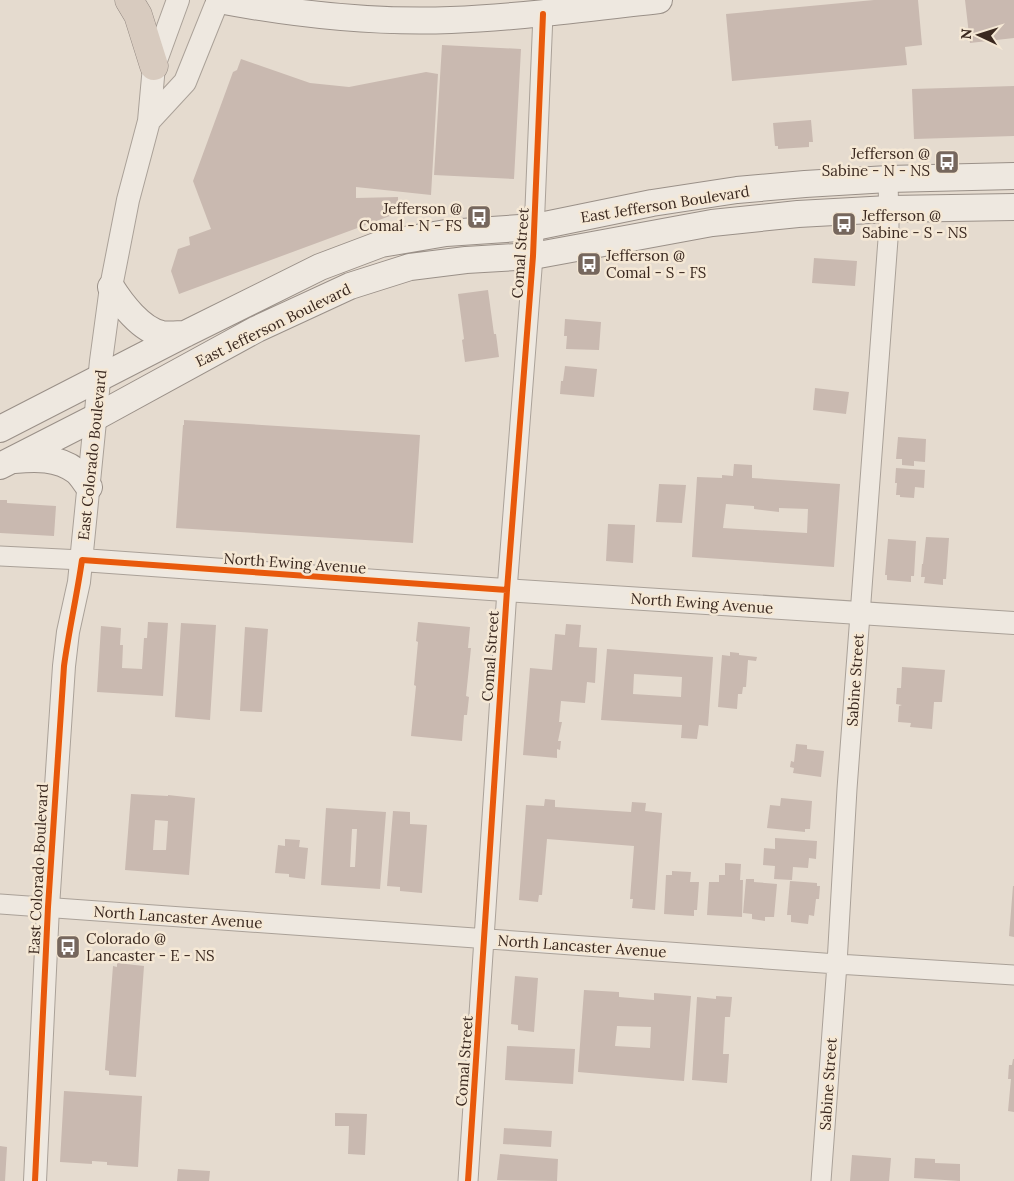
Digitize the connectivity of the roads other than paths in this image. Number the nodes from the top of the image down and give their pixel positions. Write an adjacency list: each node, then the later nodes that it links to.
1 (129, 0): 6 (highway)
2 (178, 0): 6 (street, East Colorado Boulevard)
3 (219, 0): 5 (main road); 7 (street, East Colorado Boulevard)
4 (660, 0): 5 (main road)
5 (543, 14): 12 (street, Comal Street)
6 (154, 66): 7 (street, East Colorado Boulevard)
7 (149, 121): 14 (street, East Colorado Boulevard)
8 (1014, 176): 9 (main road, East Jefferson Boulevard)
9 (888, 179): 11 (street, Sabine Street); 12 (main road, East Jefferson Boulevard)
10 (1014, 206): 11 (main road, East Jefferson Boulevard)
11 (889, 209): 13 (main road, East Jefferson Boulevard); 24 (street, Sabine Street)
12 (535, 227): 13 (street, Comal Street); 15 (main road, East Jefferson Boulevard)
13 (533, 256): 17 (main road, East Jefferson Boulevard); 23 (street, Comal Street)
14 (111, 287): 15 (main road); 16 (street, East Colorado Boulevard)
15 (185, 334): 16 (main road, East Jefferson Boulevard)
16 (100, 377): 17 (street, East Colorado Boulevard); 18 (main road, East Jefferson Boulevard)
17 (96, 416): 19 (main road, East Jefferson Boulevard); 20 (street, East Colorado Boulevard)
18 (0, 429)
19 (5, 463): 20 (main road)
20 (89, 487): 22 (street, East Colorado Boulevard)
21 (0, 556): 22 (street, North Ewing Avenue)
22 (82, 560): 23 (street, North Ewing Avenue); 27 (street, East Colorado Boulevard)
23 (507, 590): 24 (street, North Ewing Avenue); 28 (street, Comal Street)
24 (860, 613): 25 (street, North Ewing Avenue); 29 (street, Sabine Street)
25 (1014, 623)
26 (0, 904): 27 (street, North Lancaster Avenue)
27 (48, 907): 28 (street, North Lancaster Avenue); 31 (street, East Colorado Boulevard)
28 (485, 938): 29 (street, North Lancaster Avenue); 32 (street, Comal Street)
29 (837, 964): 30 (street, North Lancaster Avenue); 33 (street, Sabine Street)
30 (1014, 975)
31 (35, 1181)
32 (468, 1181)
33 (820, 1181)

